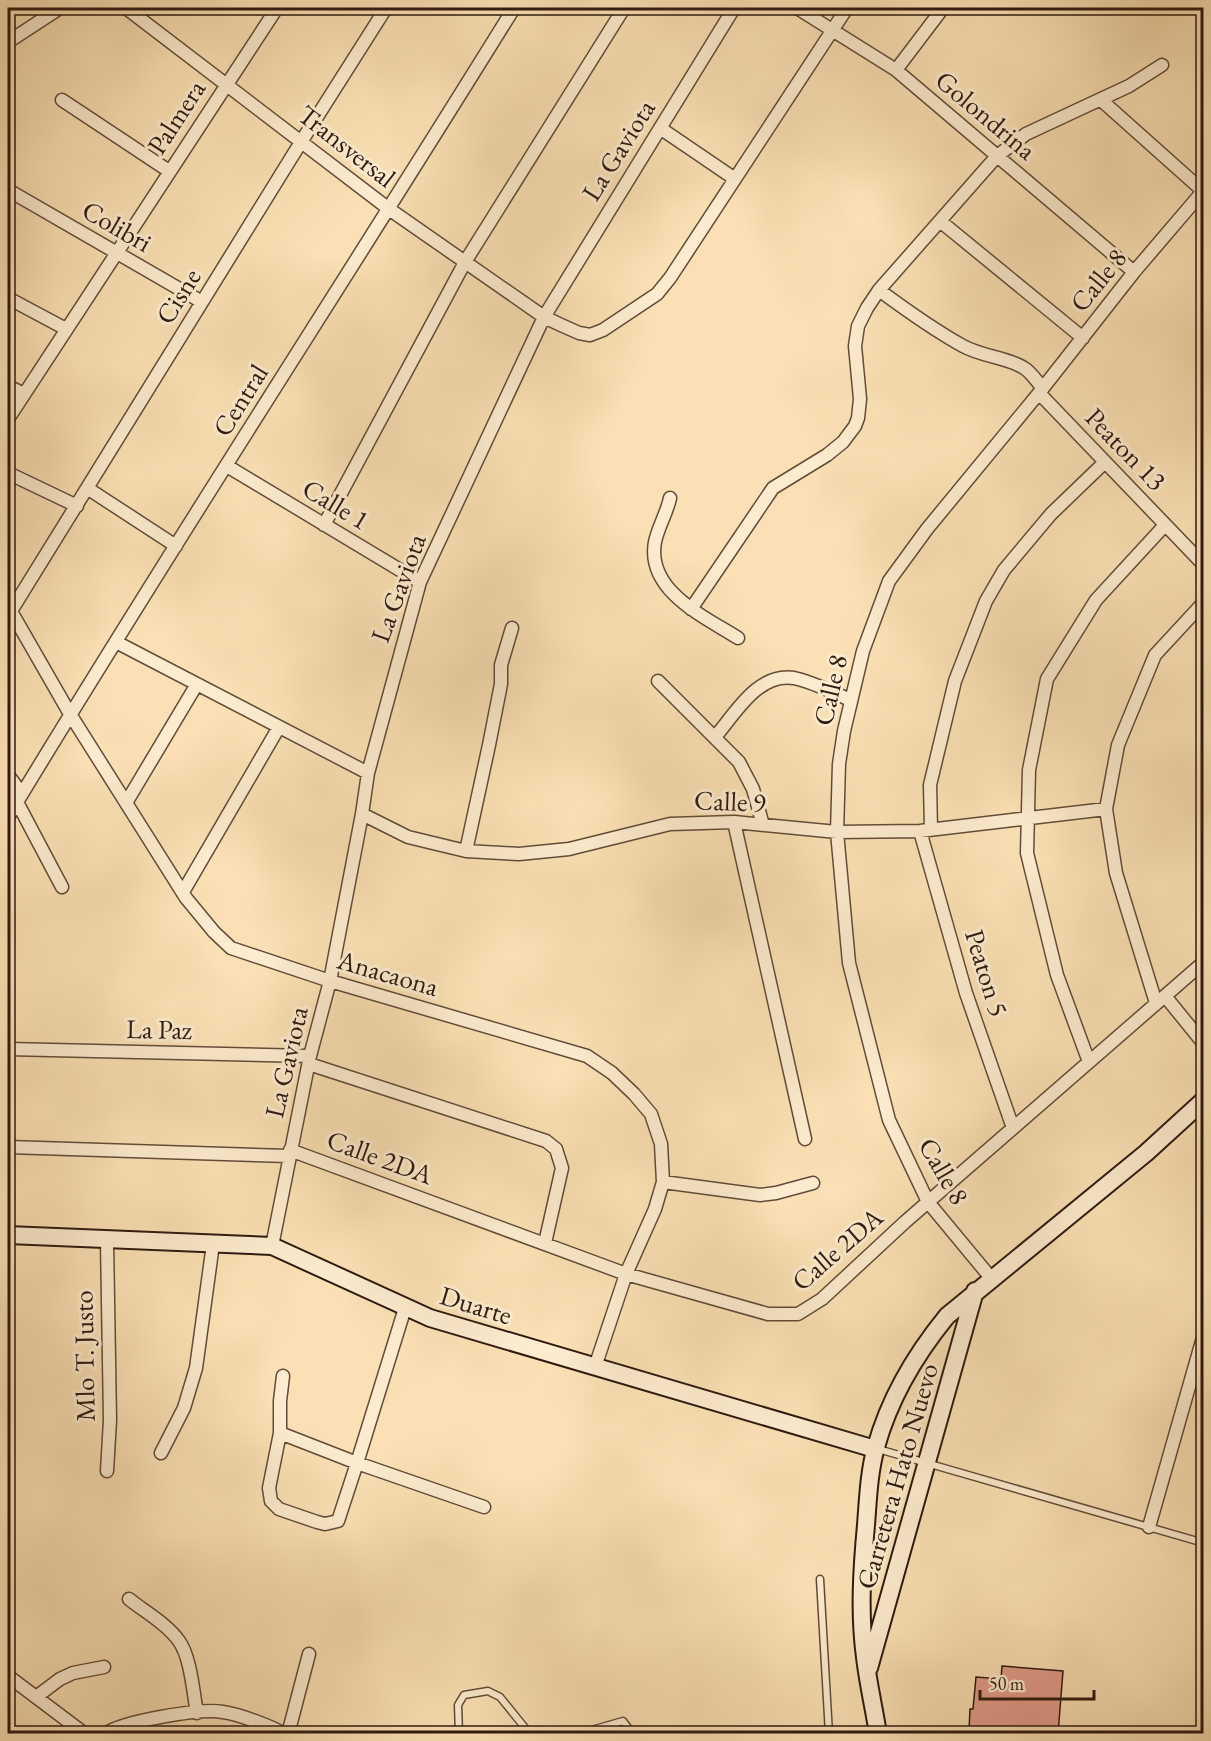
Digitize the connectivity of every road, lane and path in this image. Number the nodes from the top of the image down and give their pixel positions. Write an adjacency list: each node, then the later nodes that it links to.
1 (60, 8): 12 (street)
2 (126, 8): 15 (street, Transversal)
3 (277, 8): 15 (street, Palmera)
4 (386, 8): 19 (street, Cisne)
5 (514, 8): 25 (street, Central)
6 (624, 8): 28 (street)
7 (734, 8): 18 (street, La Gaviota)
8 (797, 8): 11 (street, Golondrina)
9 (847, 8): 11 (street)
10 (943, 8): 14 (street)
11 (833, 30): 14 (street, Golondrina); 22 (street)
12 (8, 42)
13 (1162, 65): 17 (street)
14 (896, 70): 20 (street, Golondrina)
15 (227, 83): 19 (street, Transversal); 21 (street, Palmera)
16 (62, 100): 21 (street)
17 (1101, 100): 20 (street); 24 (street)
18 (660, 128): 22 (street); 33 (street, La Gaviota)
19 (301, 142): 25 (street, Transversal); 32 (street, Cisne)
20 (997, 156): 26 (street); 29 (street, Golondrina)
21 (169, 171): 27 (street, Palmera)
22 (735, 179): 33 (street, Transversal)
23 (8, 190): 27 (street, Colibri)
24 (1203, 190): 29 (street, Calle 8)
25 (389, 209): 28 (street, Transversal); 41 (street, Central)
26 (940, 221): 30 (street); 35 (street)
27 (115, 253): 32 (street, Colibri); 34 (street, Palmera)
28 (465, 262): 33 (street, Transversal); 46 (street)
29 (1134, 272): 35 (street, Calle 8)
30 (879, 290): 37 (street, Peaton 13); 53 (street)
31 (8, 298): 34 (street)
32 (202, 302): 43 (street, Cisne)
33 (544, 316): 50 (street, La Gaviota)
34 (66, 329): 38 (street, Palmera)
35 (1083, 338): 37 (street, Calle 8)
36 (8, 386): 38 (street)
37 (1041, 391): 40 (street, Peaton 13); 59 (street, Calle 8)
38 (24, 394): 39 (street, Palmera)
39 (8, 419)
40 (1105, 462): 47 (street, Peaton 13); 73 (street, Peaton 5)
41 (226, 466): 46 (street, Calle 1); 48 (street, Central)
42 (8, 473): 45 (street)
43 (87, 488): 45 (street, Cisne); 48 (street)
44 (670, 498): 53 (street)
45 (77, 506): 52 (street, Cisne)
46 (324, 525): 50 (street, Calle 1)
47 (1165, 525): 49 (street, Peaton 13); 70 (street)
48 (176, 546): 56 (street, Central)
49 (1203, 565)
50 (420, 582): 63 (street, La Gaviota)
51 (1203, 602): 67 (street)
52 (9, 608): 60 (street, Anacaona)
53 (691, 609): 55 (street)
54 (512, 628): 75 (street)
55 (738, 638)
56 (116, 642): 58 (street); 60 (street, Central)
57 (658, 681): 62 (street)
58 (196, 684): 61 (street); 66 (street)
59 (850, 700): 62 (street); 74 (street, Calle 8)
60 (70, 714): 65 (street, Central); 66 (street, Anacaona)
61 (279, 726): 63 (street); 77 (street)
62 (716, 737): 72 (street)
63 (368, 772): 68 (street, La Gaviota)
64 (8, 775): 65 (street)
65 (19, 798): 69 (street, Central); 76 (street)
66 (126, 803): 77 (street, Anacaona)
67 (1106, 809): 70 (street, Calle 9); 80 (street)
68 (362, 814): 75 (street, Calle 9); 79 (street, La Gaviota)
69 (8, 817)
70 (1028, 817): 73 (street, Calle 9); 84 (street)
71 (734, 822): 72 (street, Calle 9); 75 (street, Calle 9); 87 (street)
72 (763, 825): 74 (street, Calle 9)
73 (926, 830): 74 (street, Calle 9); 86 (street, Peaton 5)
74 (837, 832): 92 (street, Calle 8)
75 (466, 851)
76 (62, 886)
77 (183, 892): 79 (street, Anacaona)
78 (1203, 962): 80 (street, Calle 2DA)
79 (330, 981): 83 (street, La Gaviota); 90 (street, Anacaona)
80 (1160, 999): 81 (street); 84 (street, Calle 2DA)
81 (1203, 1044)
82 (8, 1049): 83 (street, La Paz)
83 (309, 1060): 89 (street, La Gaviota); 95 (street, La Paz)
84 (1089, 1062): 86 (street, Calle 2DA)
85 (1203, 1100): 99 (main road, Carretera Hato Nuevo)
86 (1013, 1128): 92 (street, Calle 2DA)
87 (805, 1139)
88 (8, 1147): 89 (street, Calle 2DA)
89 (290, 1153): 95 (street, Calle 2DA); 97 (street, La Gaviota)
90 (663, 1182): 91 (street); 98 (street, Anacaona)
91 (813, 1183)
92 (928, 1202): 98 (street, Calle 2DA); 99 (street, Calle 8)
93 (8, 1235): 94 (main road, Duarte)
94 (107, 1241): 96 (main road, Duarte); 110 (street, Mlo T. Justo)
95 (545, 1243): 98 (street, Calle 2DA)
96 (213, 1244): 97 (main road, Duarte); 107 (street)
97 (272, 1246): 101 (main road, Duarte)
98 (626, 1274): 103 (street, Anacaona)
99 (991, 1278): 100 (main road, Carretera Hato Nuevo)
100 (975, 1291): 106 (main road, Carretera Hato Nuevo); 109 (main road, Carretera Hato Nuevo)
101 (405, 1308): 103 (main road, Duarte); 108 (street)
102 (1203, 1334): 112 (street)
103 (595, 1367): 106 (main road, Duarte)
104 (283, 1376): 105 (street)
105 (280, 1433): 108 (street); 108 (street)
106 (875, 1449): 109 (lane, Duarte); 118 (main road, Carretera Hato Nuevo)
107 (161, 1453)
108 (357, 1463): 111 (street)
109 (928, 1463): 112 (lane, Duarte); 118 (main road, Carretera Hato Nuevo)
110 (107, 1471)
111 (484, 1507)
112 (1149, 1527): 113 (lane, Duarte)
113 (1203, 1543)
114 (820, 1579): 130 (lane)
115 (129, 1599): 121 (street)
116 (309, 1654): 125 (street)
117 (104, 1667): 120 (street)
118 (867, 1674): 131 (main road, Carretera Hato Nuevo)
119 (8, 1676): 120 (street)
120 (36, 1697): 122 (street)
121 (197, 1713): 123 (street); 124 (street)
122 (85, 1734)
123 (105, 1734)
124 (284, 1734)
125 (288, 1734)
126 (459, 1734): 127 (lane)
127 (530, 1734)
128 (578, 1734): 129 (lane)
129 (633, 1734)
130 (829, 1734)
131 (879, 1734)

